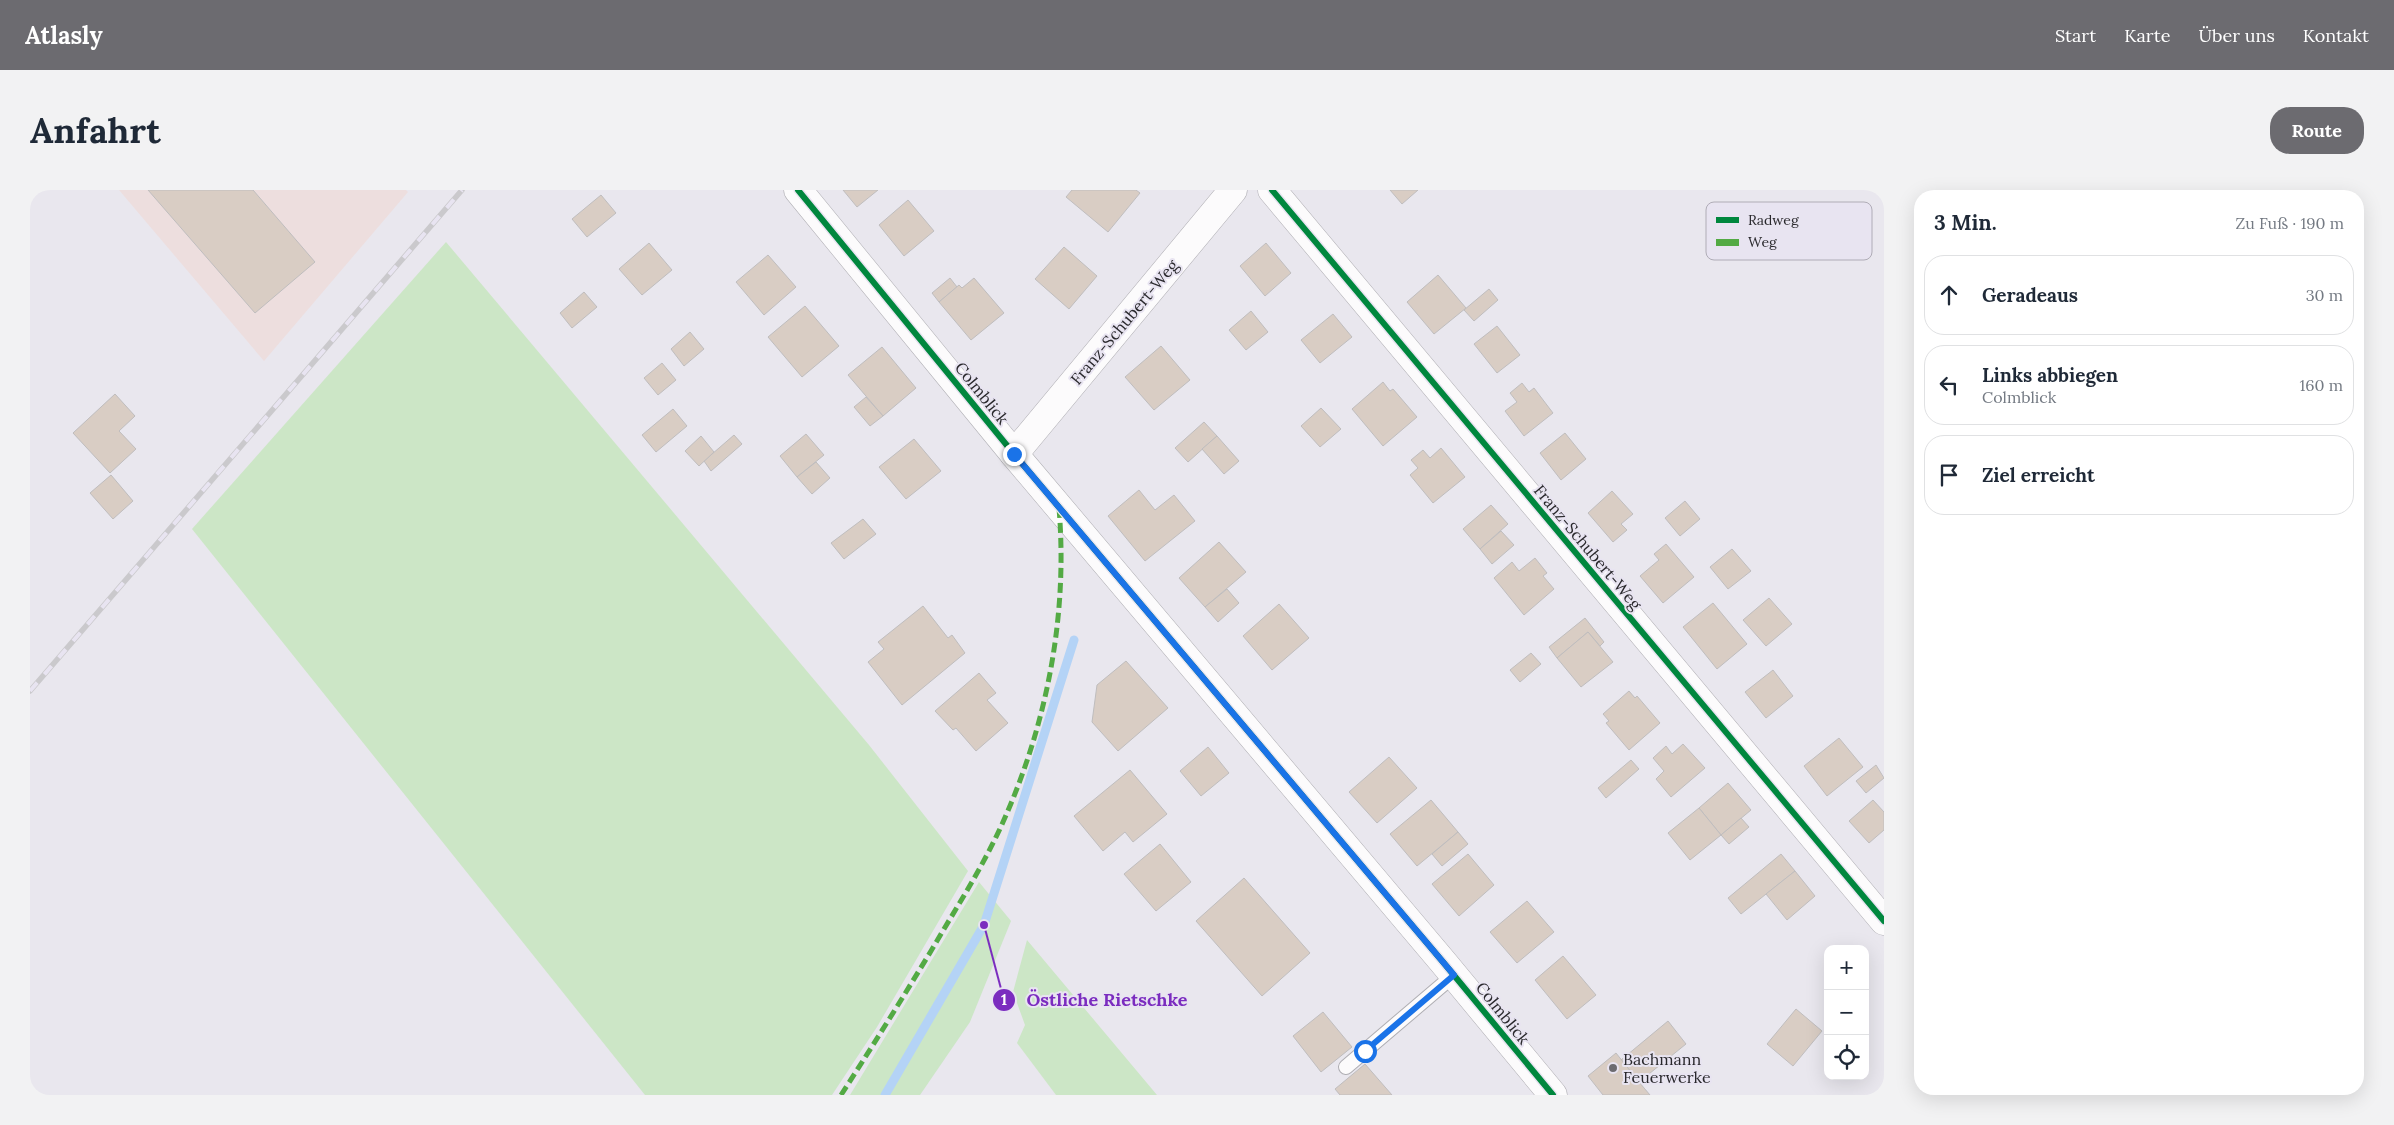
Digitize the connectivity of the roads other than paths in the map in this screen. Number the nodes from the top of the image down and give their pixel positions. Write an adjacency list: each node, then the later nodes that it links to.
1 (798, 190): 4 (street, Colmblick)
2 (1233, 190): 4 (street, Franz-Schubert-Weg)
3 (1272, 190): 5 (street, Franz-Schubert-Weg)
4 (1014, 454): 6 (street, Colmblick)
5 (1884, 921)
6 (1454, 975): 7 (lane); 8 (street, Colmblick)
7 (1346, 1067)
8 (1552, 1095)

